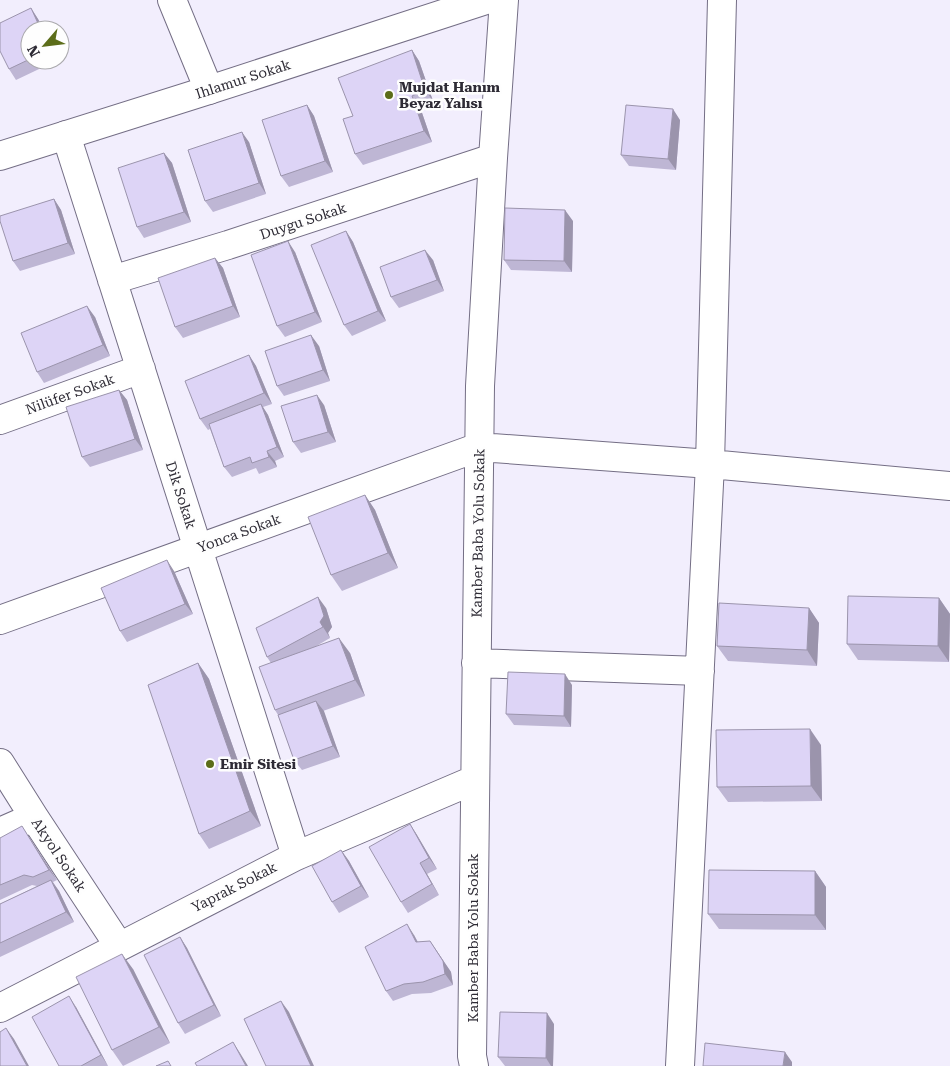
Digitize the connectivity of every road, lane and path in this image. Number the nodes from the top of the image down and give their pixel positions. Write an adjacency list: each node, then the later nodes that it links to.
1 (172, 0): 5 (street)
2 (486, 0): 5 (street, Ihlamur Sokak)
3 (504, 0): 8 (street, Kamber Baba Yolu Sokak)
4 (722, 0): 13 (street)
5 (209, 90): 6 (street, Ihlamur Sokak)
6 (66, 135): 7 (street, Ihlamur Sokak); 9 (street, Dik Sokak)
7 (0, 156)
8 (493, 158): 9 (street, Duygu Sokak); 12 (street, Kamber Baba Yolu Sokak)
9 (112, 280): 10 (street, Dik Sokak)
10 (141, 369): 11 (street, Nilüfer Sokak); 15 (street, Dik Sokak)
11 (0, 420)
12 (479, 447): 13 (street); 15 (street, Yonca Sokak); 17 (street, Kamber Baba Yolu Sokak)
13 (710, 464): 14 (street); 18 (street)
14 (950, 486)
15 (198, 548): 16 (street, Yonca Sokak); 23 (street, Dik Sokak)
16 (0, 620)
17 (476, 664): 18 (street); 20 (street, Kamber Baba Yolu Sokak)
18 (700, 671): 27 (street)
19 (0, 763): 21 (street, Akyol Sokak)
20 (474, 780): 23 (street, Yaprak Sokak); 26 (street, Kamber Baba Yolu Sokak)
21 (34, 817): 22 (street); 24 (street, Akyol Sokak)
22 (0, 832)
23 (296, 856): 24 (street, Yaprak Sokak)
24 (119, 946): 25 (street, Yaprak Sokak)
25 (0, 1008)
26 (466, 1063)
27 (680, 1066)

